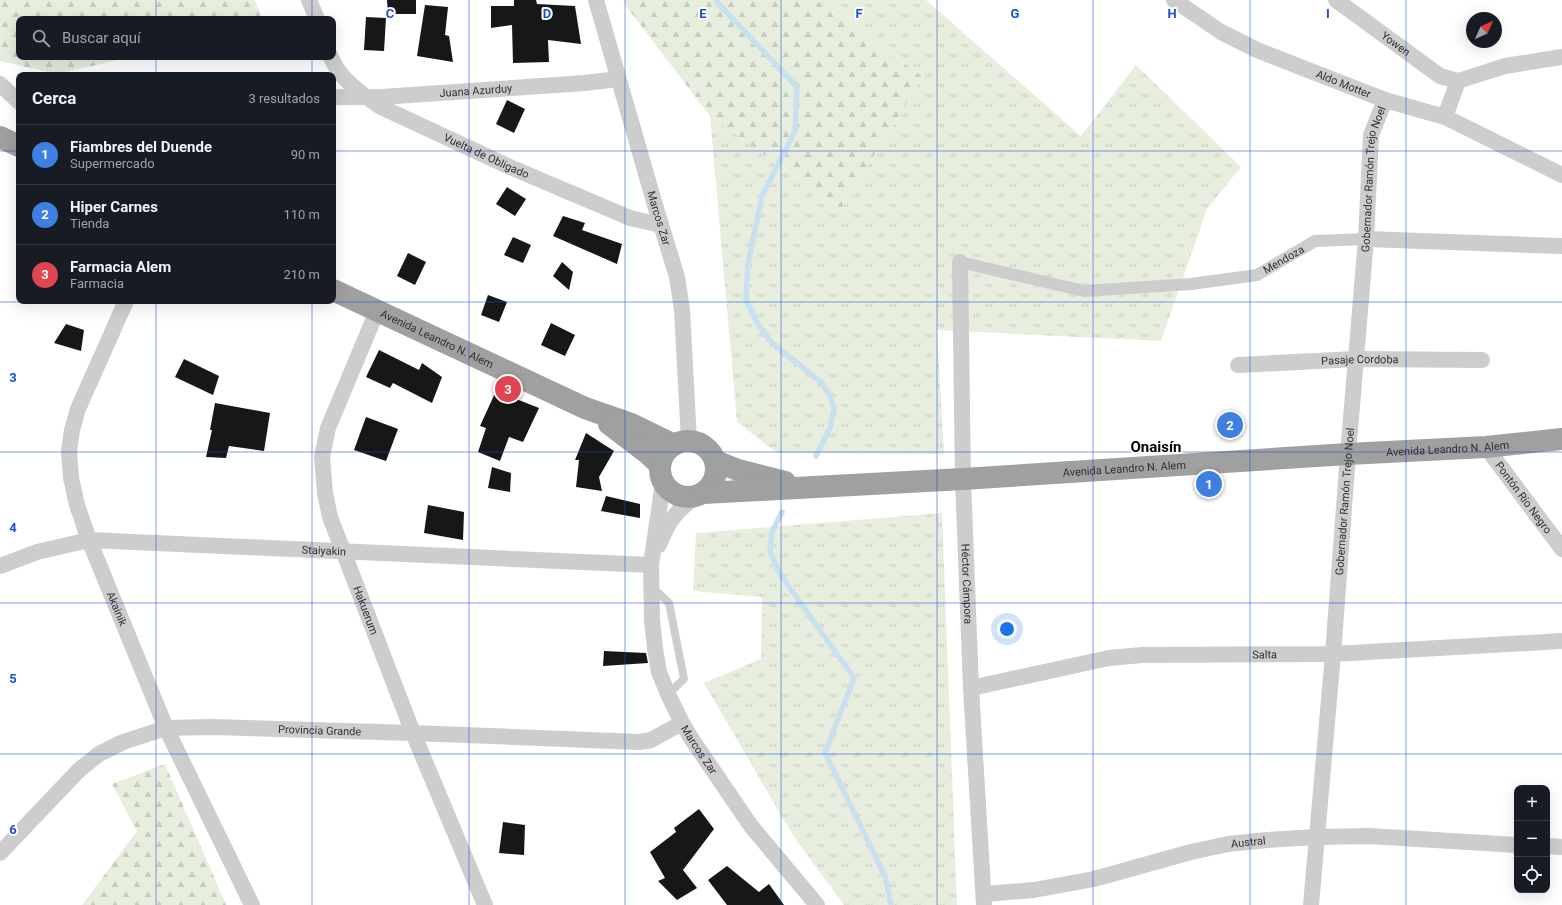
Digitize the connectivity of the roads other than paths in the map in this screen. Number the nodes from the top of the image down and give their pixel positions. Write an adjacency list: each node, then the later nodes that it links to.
1 (309, 0): 5 (street)
2 (596, 0): 8 (street, Marcos Zar)
3 (1174, 0): 14 (street, Aldo Motter)
4 (1336, 0): 9 (street, Yowen)
5 (315, 16)
6 (1562, 57): 9 (street)
7 (332, 60): 12 (street, Vuelta de Obligado)
8 (618, 79): 12 (street, Juana Azurduy); 19 (street, Marcos Zar)
9 (1458, 81): 15 (street)
10 (0, 84): 13 (street)
11 (336, 96): 12 (street, Juana Azurduy)
12 (366, 97): 19 (street, Vuelta de Obligado)
13 (16, 99)
14 (1385, 100): 15 (street, Aldo Motter); 20 (street, Gobernador Ramón Trejo Noel)
15 (1446, 117): 18 (street, Aldo Motter)
16 (0, 137): 17 (highway)
17 (16, 145)
18 (1562, 175)
19 (661, 225): 31 (street, Marcos Zar)
20 (1366, 239): 21 (street, Mendoza); 22 (street, Mendoza); 26 (street, Gobernador Ramón Trejo Noel)
21 (1562, 246)
22 (960, 262): 36 (street, Héctor Cámpora)
23 (336, 291): 25 (highway, Avenida Leandro N. Alem)
24 (125, 304): 39 (street, Akainik)
25 (377, 311): 29 (highway, Avenida Leandro N. Alem); 41 (street, Hakuerum)
26 (1356, 359): 27 (street, Pasaje Cordoba); 28 (street, Pasaje Cordoba); 33 (street, Gobernador Ramón Trejo Noel)
27 (1482, 360)
28 (1238, 365)
29 (585, 408): 31 (highway, Avenida Leandro N. Alem); 35 (highway, Avenida Leandro N. Alem)
30 (1562, 439): 32 (highway, Avenida Leandro N. Alem)
31 (682, 443): 34 (highway, Avenida Leandro N. Alem); 35 (highway)
32 (1486, 447): 33 (highway, Avenida Leandro N. Alem); 40 (street, Pontón Río Negro)
33 (1348, 454): 36 (highway, Avenida Leandro N. Alem); 46 (street, Gobernador Ramón Trejo Noel)
34 (715, 460): 37 (highway, Avenida Leandro N. Alem); 38 (highway)
35 (661, 474): 38 (highway, Avenida Leandro N. Alem); 42 (street, Marcos Zar)
36 (963, 479): 37 (highway, Avenida Leandro N. Alem); 47 (street, Héctor Cámpora)
37 (806, 486): 38 (highway, Avenida Leandro N. Alem)
38 (699, 495): 42 (street, Marcos Zar)
39 (89, 540): 41 (street, Staiyakin); 43 (street, Staiyakin); 50 (street, Akainik)
40 (1562, 549)
41 (343, 551): 42 (street, Staiyakin); 51 (street, Hakuerum)
42 (651, 565): 44 (street, Marcos Zar)
43 (0, 566)
44 (652, 587): 48 (street, Marcos Zar); 48 (lane)
45 (1562, 641): 46 (street, Salta)
46 (1333, 654): 47 (street, Salta); 52 (street, Gobernador Ramón Trejo Noel)
47 (971, 688): 57 (street, Héctor Cámpora)
48 (668, 694): 49 (street, Marcos Zar)
49 (682, 723): 51 (street, Provincia Grande); 60 (street, Marcos Zar)
50 (166, 728): 51 (street, Provincia Grande); 56 (street, Provincia Grande); 58 (street, Akainik)
51 (413, 733): 59 (street, Hakuerum)
52 (1318, 837): 53 (street, Austral); 57 (street, Austral); 61 (street, Gobernador Ramón Trejo Noel)
53 (1514, 845)
54 (1550, 846): 55 (street)
55 (1562, 847)
56 (0, 853)
57 (984, 899)
58 (252, 905)
59 (485, 905)
60 (817, 905)
61 (1311, 905)

